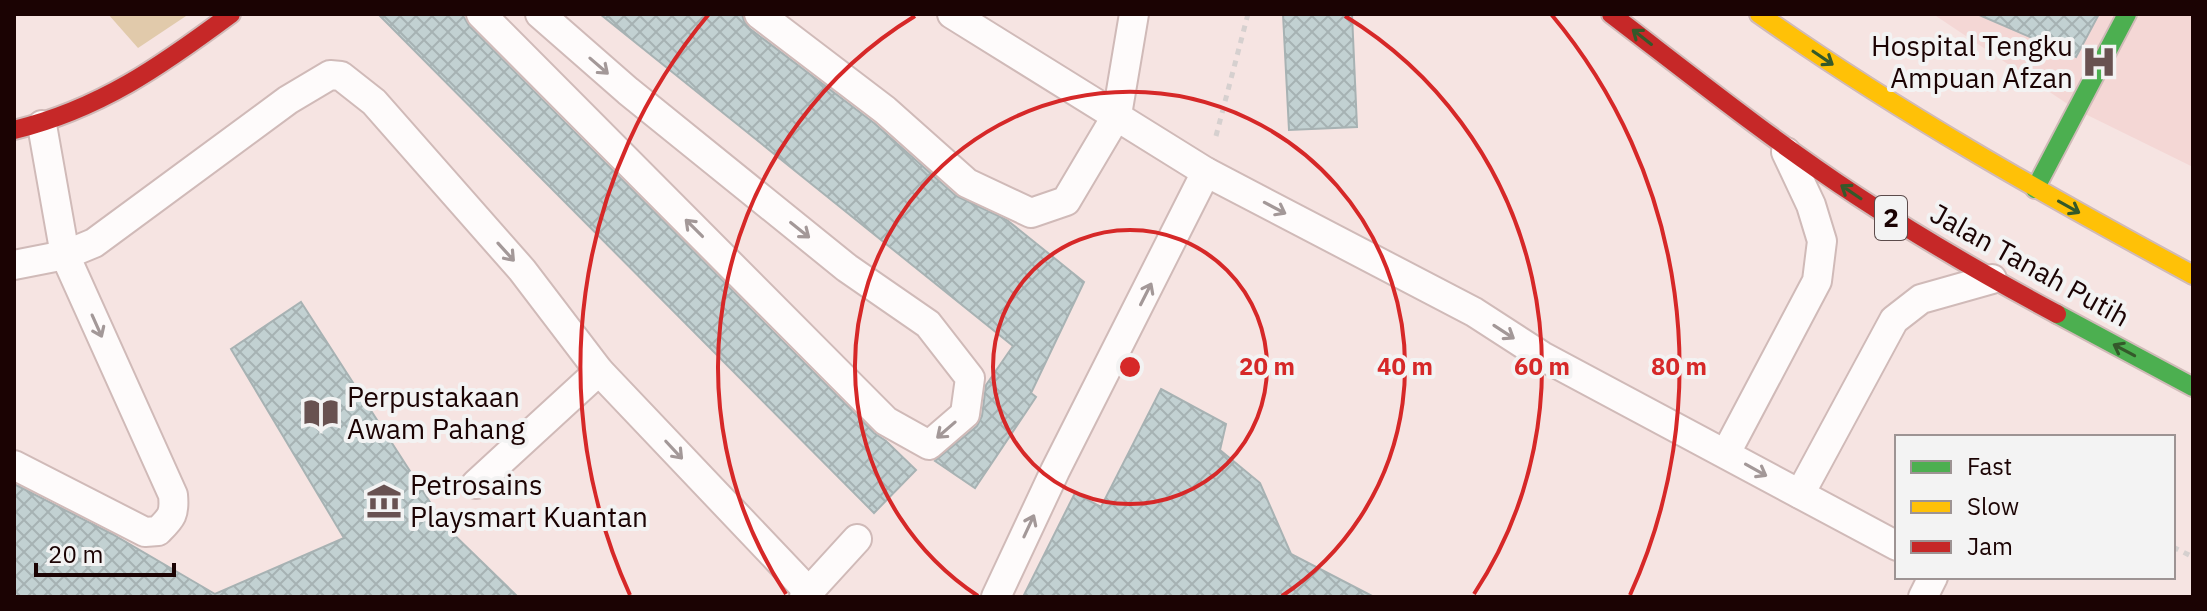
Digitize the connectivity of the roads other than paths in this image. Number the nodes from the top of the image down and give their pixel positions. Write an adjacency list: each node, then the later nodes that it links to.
1 (231, 14): 11 (main road)
2 (481, 14): 3 (lane, one-way to 2)
3 (540, 14)
4 (759, 14): 10 (lane)
5 (952, 14): 10 (lane)
6 (1134, 14): 10 (lane)
7 (1611, 14): 13 (main road, Jalan Tanah Putih / 2, one-way to 7)
8 (1759, 14): 15 (main road, one-way to 15)
9 (2127, 14): 15 (main road)
10 (1117, 115): 14 (lane)
11 (42, 125): 12 (main road); 16 (lane)
12 (14, 130)
13 (1782, 145): 19 (main road, Jalan Tanah Putih / 2, one-way to 13); 22 (lane)
14 (1206, 172): 22 (lane, one-way to 22); 30 (lane, one-way to 14)
15 (2035, 189): 18 (main road, one-way to 18)
16 (65, 255): 17 (lane); 20 (lane, one-way to 20); 23 (lane, one-way to 23)
17 (14, 265)
18 (2193, 275)
19 (1992, 279): 21 (main road, Jalan Tanah Putih / 2, one-way to 19); 25 (lane)
20 (599, 371): 24 (lane); 29 (lane, one-way to 29)
21 (2193, 387)
22 (1726, 453): 25 (lane, one-way to 25)
23 (14, 465)
24 (476, 484)
25 (1800, 494): 27 (lane)
26 (857, 539): 29 (lane)
27 (1895, 545)
28 (1932, 579): 31 (lane)
29 (806, 594)
30 (996, 597)
31 (1923, 597)

